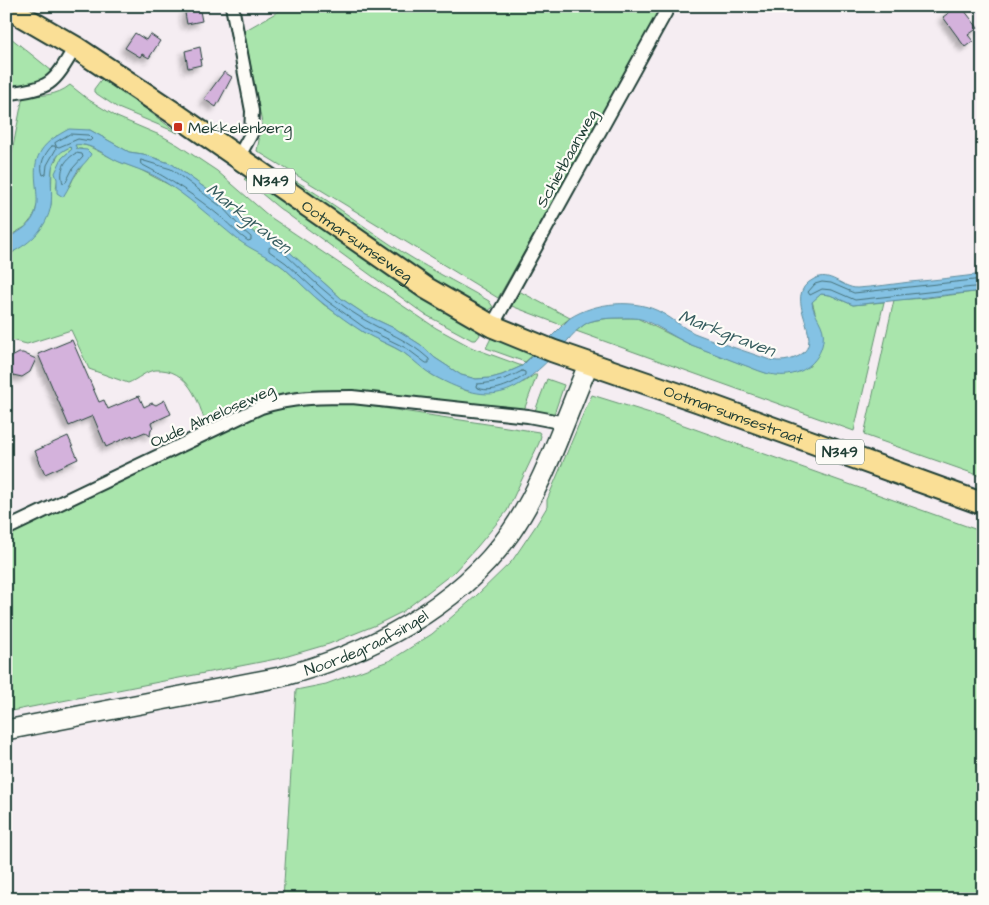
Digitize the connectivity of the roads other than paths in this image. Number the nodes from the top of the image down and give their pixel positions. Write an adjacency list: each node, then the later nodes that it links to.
1 (232, 6): 6 (street)
2 (669, 6): 7 (street, Schietbaanweg)
3 (6, 7): 4 (main road, Ootmarsumseweg / N349)
4 (74, 47): 5 (street); 6 (main road, Ootmarsumseweg / N349)
5 (6, 94)
6 (238, 158): 7 (main road, Ootmarsumseweg / N349)
7 (492, 326): 8 (main road, Ootmarsumseweg / N349)
8 (540, 346): 9 (main road, Ootmarsumsestraat / N349)
9 (589, 363): 10 (main road, Noordegraafsingel); 11 (main road, Ootmarsumsestraat / N349)
10 (565, 423): 12 (street, Oude Almeloseweg); 13 (main road, Noordegraafsingel)
11 (983, 504)
12 (6, 529)
13 (6, 730)

